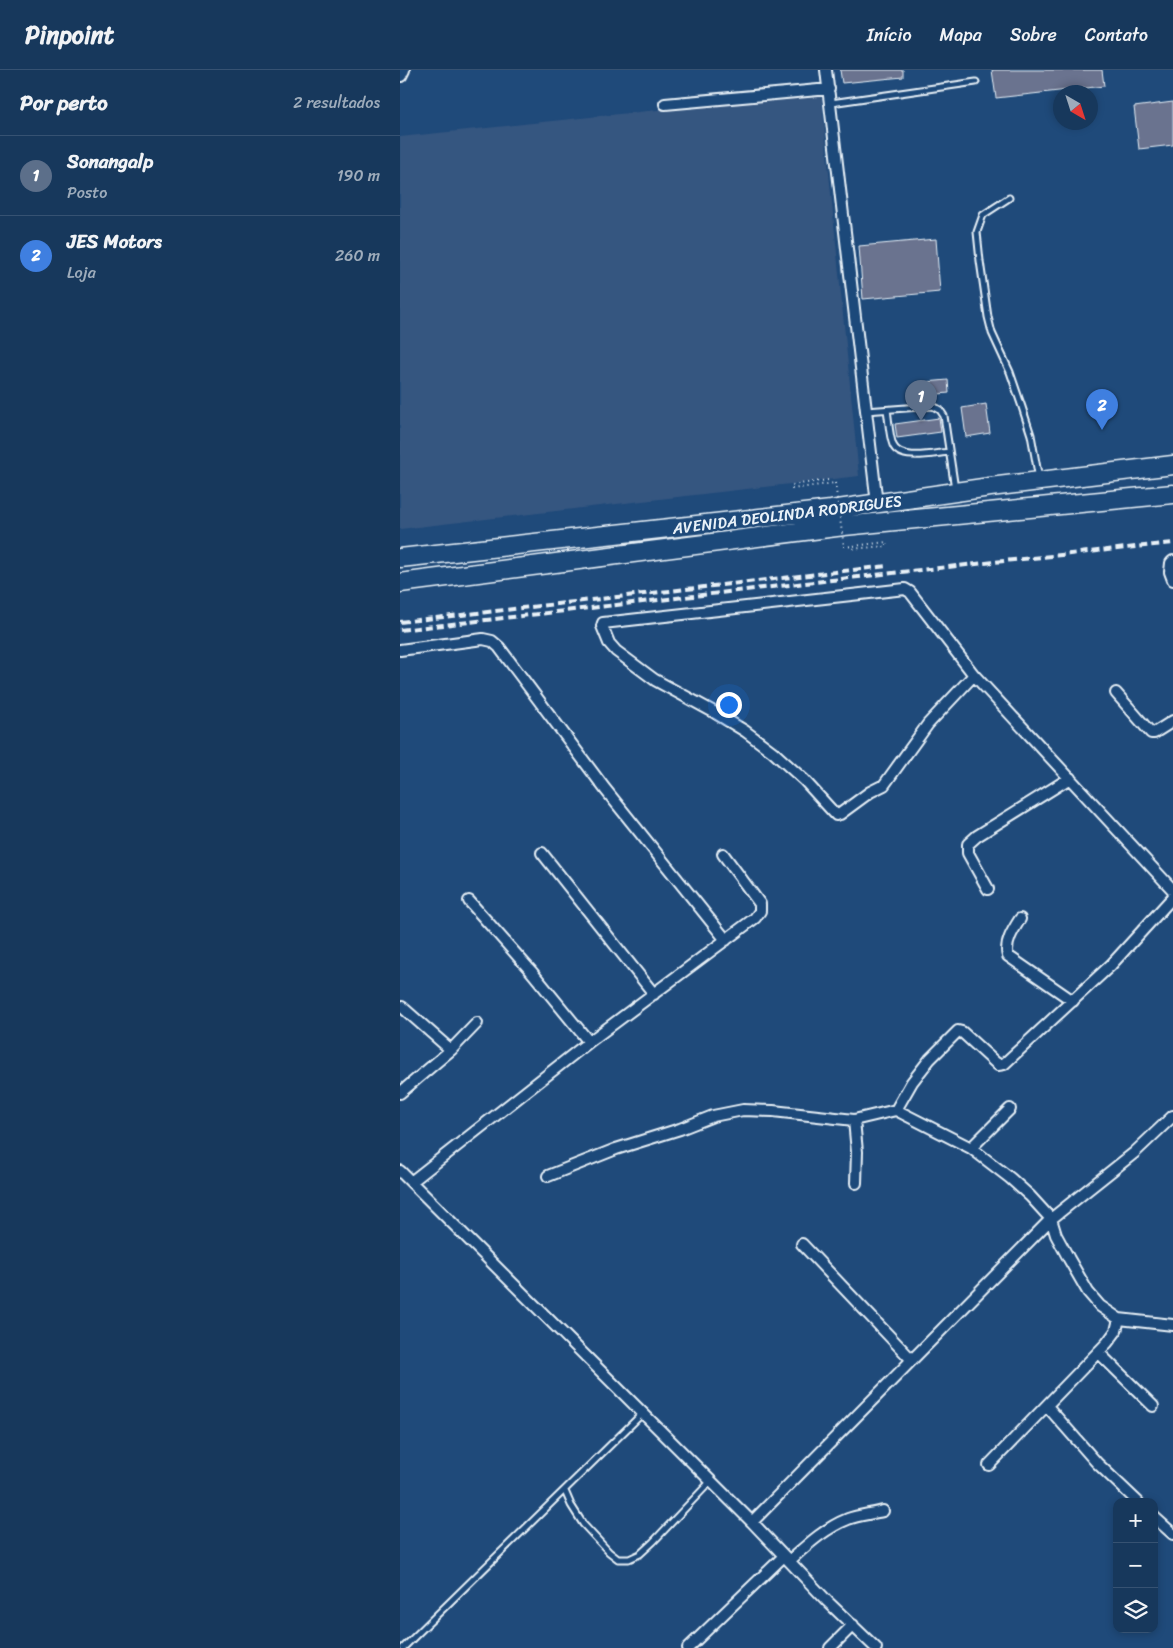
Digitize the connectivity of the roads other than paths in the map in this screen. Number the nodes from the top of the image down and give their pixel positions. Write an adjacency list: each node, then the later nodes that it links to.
1 (826, 70): 3 (street)
2 (976, 82): 4 (lane)
3 (829, 89): 4 (street); 5 (street)
4 (830, 103): 8 (street)
5 (665, 104)
6 (1009, 198): 11 (lane)
7 (887, 410): 8 (lane); 9 (lane); 9 (lane)
8 (866, 411): 14 (street)
9 (949, 452): 12 (lane)
10 (1173, 465): 11 (highway, AVENIDA DEOLINDA RODRIGUES)
11 (1040, 482): 12 (highway, AVENIDA DEOLINDA RODRIGUES)
12 (955, 492): 14 (highway, AVENIDA DEOLINDA RODRIGUES)
13 (1173, 494): 18 (highway, AVENIDA DEOLINDA RODRIGUES)
14 (877, 504): 15 (highway, AVENIDA DEOLINDA RODRIGUES)
15 (400, 558)
16 (1173, 562): 17 (street)
17 (1173, 580)
18 (400, 583)
19 (400, 650): 31 (street)
20 (974, 675): 20 (street); 23 (street)
21 (1116, 693): 22 (street)
22 (1173, 721)
23 (1070, 778): 26 (street); 27 (street)
24 (542, 853): 32 (street)
25 (722, 854): 31 (street)
26 (988, 889)
27 (1173, 890)
28 (1173, 897): 33 (street)
29 (469, 901): 36 (street)
30 (1020, 919): 33 (street)
31 (726, 940): 32 (street)
32 (654, 994): 36 (street)
33 (1073, 1001): 40 (street)
34 (402, 1008): 37 (street)
35 (477, 1023): 37 (street)
36 (589, 1042): 46 (street)
37 (451, 1050): 38 (street)
38 (400, 1093)
39 (1010, 1109): 43 (street)
40 (896, 1110): 42 (street); 43 (street)
41 (1173, 1116): 48 (street)
42 (854, 1120): 45 (street); 47 (street)
43 (971, 1148): 48 (street)
44 (400, 1171): 46 (street)
45 (548, 1176)
46 (411, 1182): 56 (street)
47 (856, 1184)
48 (1051, 1219): 50 (street); 53 (street)
49 (802, 1244): 53 (street)
50 (1120, 1319): 51 (street); 52 (street)
51 (1173, 1325)
52 (1098, 1352): 54 (street); 55 (street)
53 (912, 1359): 63 (street)
54 (1047, 1406): 57 (street); 60 (street)
55 (1153, 1406)
56 (642, 1414): 58 (street); 59 (lane)
57 (988, 1464)
58 (710, 1482): 59 (lane); 63 (street)
59 (565, 1491): 67 (lane)
60 (1134, 1498)
61 (883, 1511): 65 (street)
62 (1158, 1520): 64 (street)
63 (752, 1522): 65 (street)
64 (1173, 1534)
65 (787, 1558): 66 (street); 68 (street)
66 (853, 1626): 69 (street); 70 (street)
67 (403, 1648)
68 (688, 1648)
69 (830, 1648)
70 (876, 1648)

